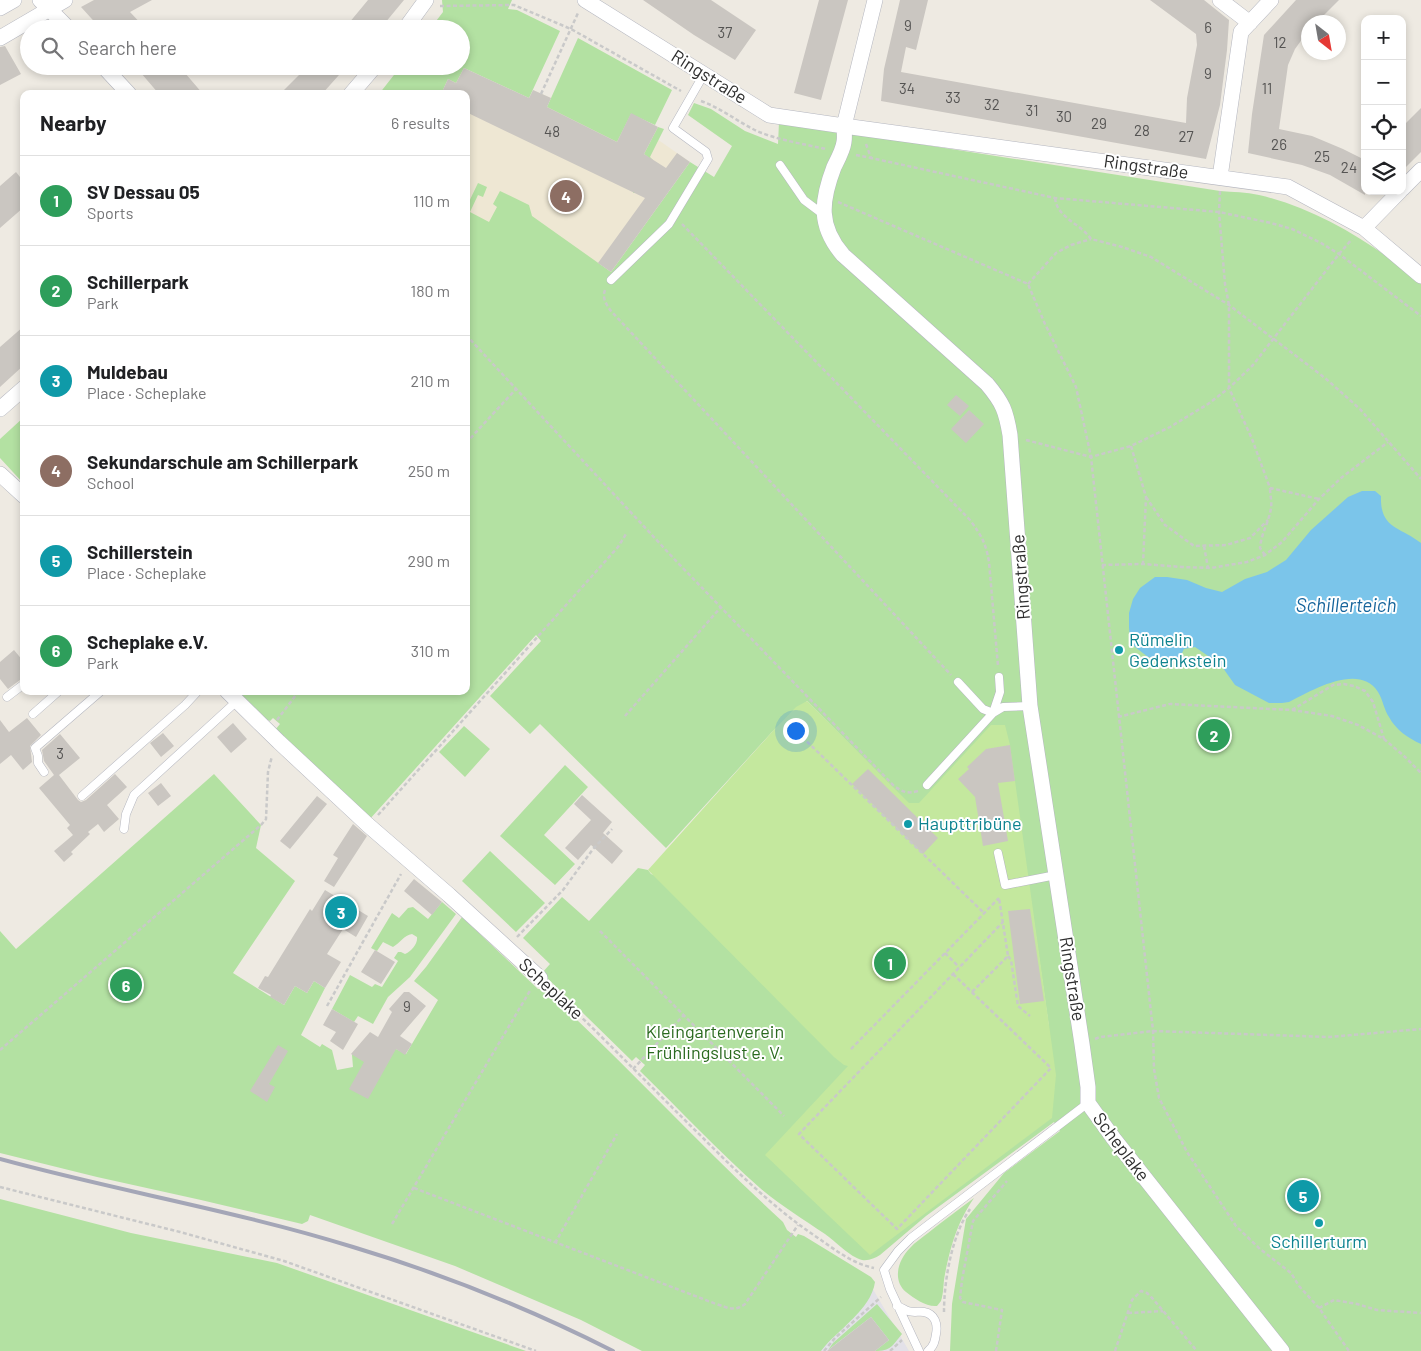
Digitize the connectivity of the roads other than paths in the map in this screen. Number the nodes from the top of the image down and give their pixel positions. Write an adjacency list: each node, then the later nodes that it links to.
1 (14, 0): 9 (street)
2 (65, 0): 7 (street)
3 (875, 0): 21 (street)
4 (1220, 0): 14 (street)
5 (1271, 0): 14 (street)
6 (425, 1): 12 (street)
7 (45, 4): 10 (street); 11 (street)
8 (582, 4): 16 (street, Ringstraße)
9 (0, 8)
10 (24, 20)
11 (60, 20)
12 (411, 20)
13 (20, 23): 15 (street)
14 (1250, 23): 24 (street)
15 (0, 38)
16 (704, 74): 21 (street, Ringstraße); 30 (lane)
17 (111, 75): 19 (street)
18 (368, 75): 20 (street)
19 (125, 90)
20 (355, 90)
21 (844, 126): 24 (street, Ringstraße); 27 (street, Ringstraße)
22 (780, 165): 27 (lane)
23 (1421, 170): 25 (street)
24 (1220, 178): 28 (street, Ringstraße)
25 (1406, 185)
26 (1396, 195): 28 (street)
27 (824, 215): 43 (street, Ringstraße)
28 (1364, 228): 29 (street, Ringstraße)
29 (1421, 276)
30 (611, 280)
31 (20, 392): 32 (street)
32 (0, 409)
33 (0, 474): 34 (street)
34 (20, 492)
35 (999, 677): 44 (lane)
36 (958, 682): 44 (lane)
37 (20, 687): 42 (lane)
38 (54, 695): 45 (lane)
39 (96, 695): 46 (lane)
40 (194, 695): 48 (lane)
41 (232, 696): 49 (lane); 52 (street, Scheplake)
42 (7, 698)
43 (1030, 706): 44 (lane); 51 (street, Ringstraße)
44 (993, 712): 47 (lane)
45 (33, 714)
46 (44, 772)
47 (927, 784)
48 (82, 796)
49 (124, 829)
50 (998, 853): 51 (lane)
51 (1056, 875): 53 (street, Ringstraße)
52 (540, 978)
53 (1088, 1103): 54 (lane, Scheplake); 57 (street, Scheplake)
54 (898, 1306): 55 (lane); 56 (lane)
55 (919, 1351)
56 (928, 1351)
57 (1282, 1351)

